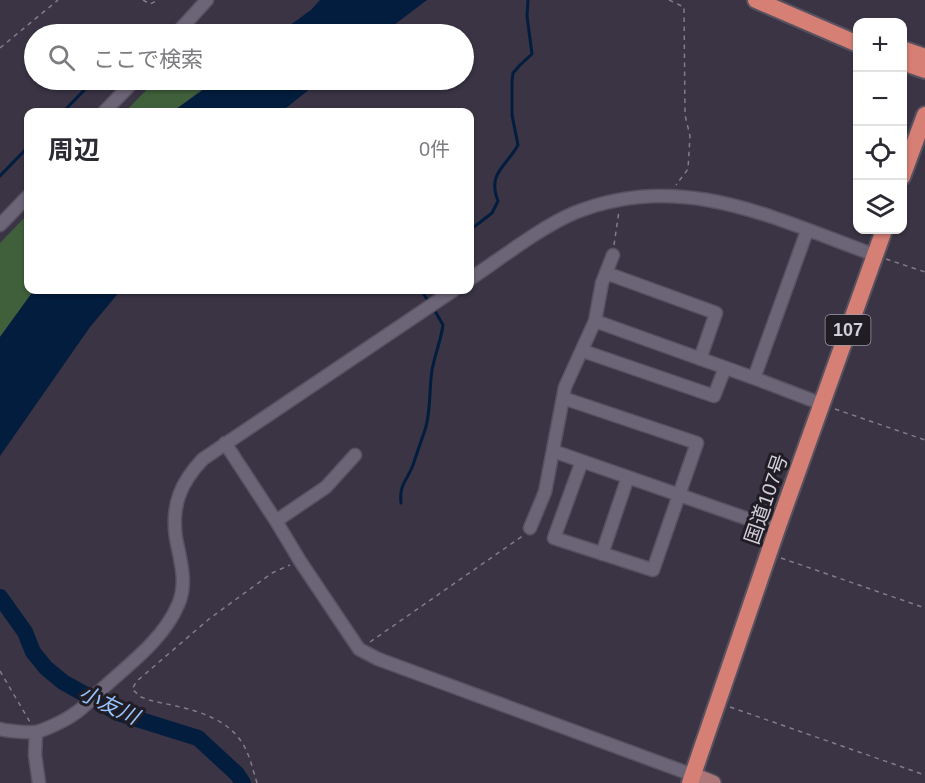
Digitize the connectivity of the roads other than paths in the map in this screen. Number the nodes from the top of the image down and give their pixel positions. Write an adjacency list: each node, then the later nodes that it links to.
1 (207, 0): 4 (street)
2 (756, 0): 6 (highway)
3 (769, 0): 5 (highway)
4 (185, 24)
5 (853, 34)
6 (853, 42)
7 (907, 52): 10 (highway)
8 (907, 57): 10 (highway)
9 (907, 62): 10 (highway)
10 (923, 63)
11 (125, 90): 12 (street)
12 (108, 108)
13 (925, 115): 14 (highway)
14 (907, 166)
15 (24, 200): 16 (street)
16 (0, 225)
17 (807, 231): 20 (street); 22 (street); 28 (street)
18 (883, 234): 20 (highway, 国道107号 / 107)
19 (613, 255): 21 (street)
20 (875, 255): 30 (highway, 国道107号 / 107)
21 (606, 273): 24 (street); 26 (street)
22 (474, 276)
23 (448, 294): 31 (street)
24 (595, 321): 25 (street); 26 (street)
25 (583, 351): 27 (street); 29 (street)
26 (700, 359): 27 (street)
27 (725, 368): 28 (street)
28 (754, 378): 30 (street)
29 (563, 398): 32 (street); 36 (street)
30 (822, 404): 39 (highway, 国道107号 / 107)
31 (225, 443): 37 (street); 42 (street)
32 (553, 451): 34 (street); 38 (street)
33 (355, 455): 37 (street)
34 (582, 461): 35 (street); 40 (street)
35 (628, 477): 36 (street); 40 (street)
36 (678, 495): 39 (street); 40 (street)
37 (276, 521): 43 (street)
38 (530, 528)
39 (777, 529): 43 (highway, 国道107号 / 107)
40 (602, 554)
41 (0, 729): 42 (street)
42 (36, 732): 44 (street)
43 (691, 779): 45 (main road)
44 (39, 783)
45 (713, 783)

